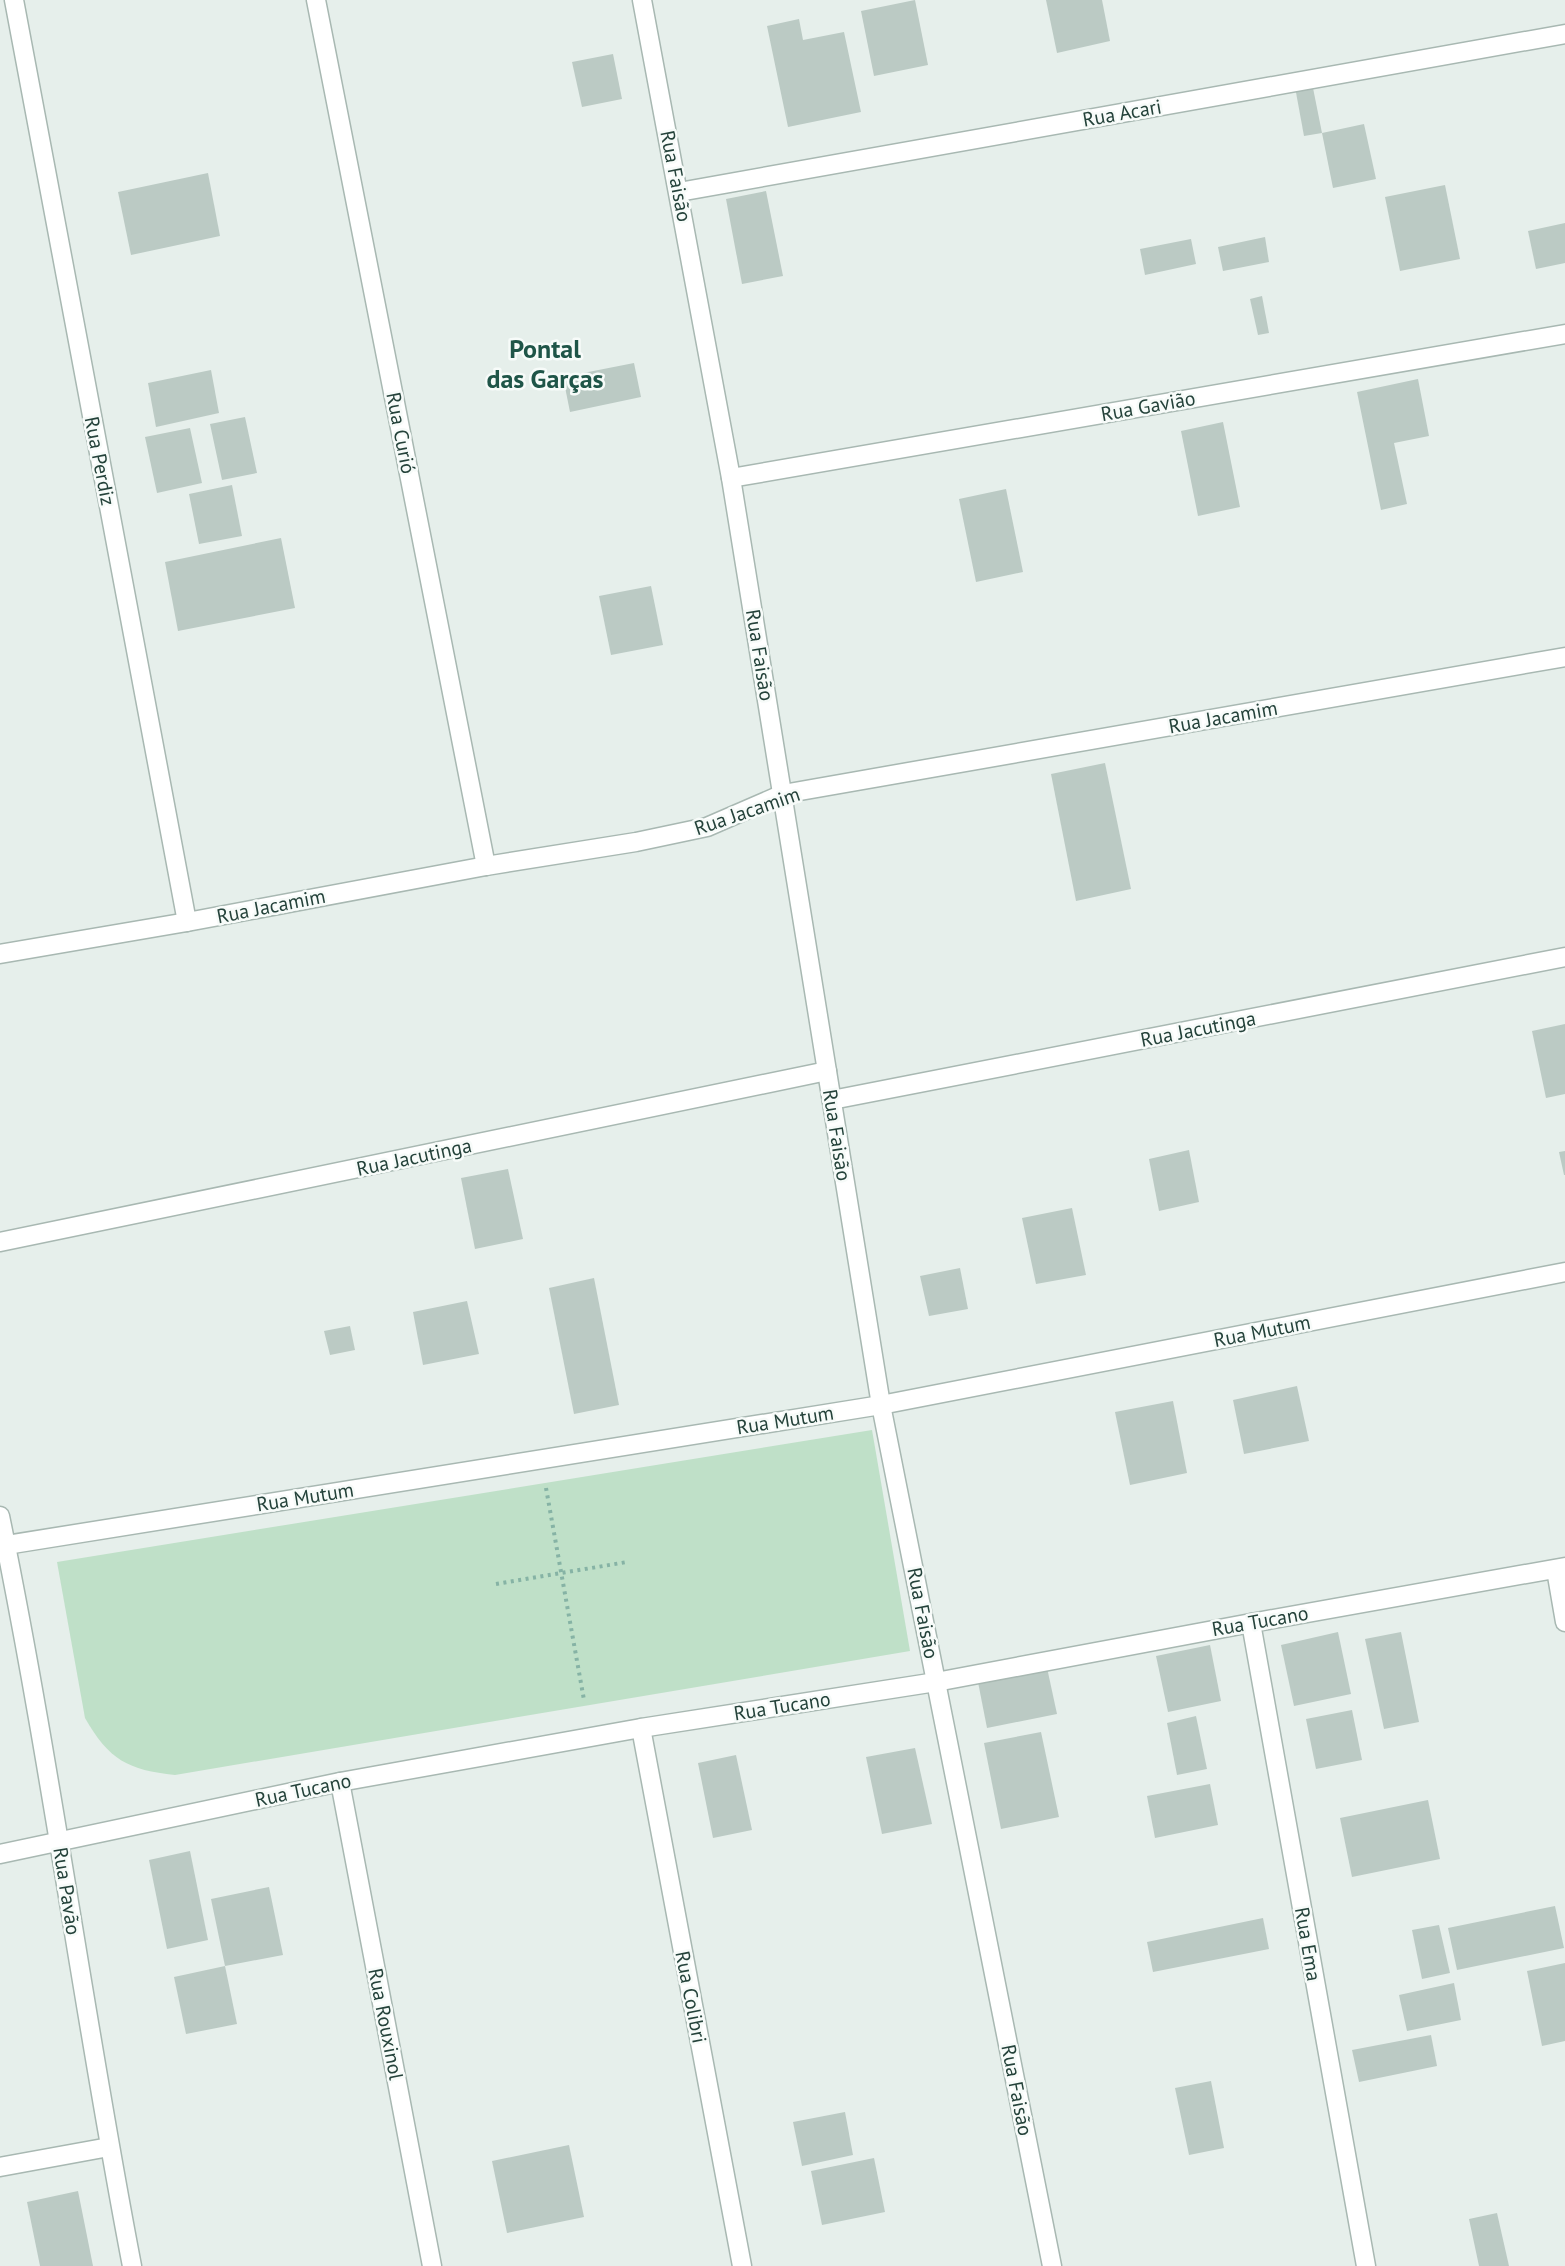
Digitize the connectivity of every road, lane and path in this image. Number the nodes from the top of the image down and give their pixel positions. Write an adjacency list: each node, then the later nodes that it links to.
1 (14, 0): 11 (street, Rua Perdiz)
2 (316, 0): 10 (street, Rua Curió)
3 (642, 0): 5 (street, Rua Faisão)
4 (1565, 34): 5 (street, Rua Acari)
5 (679, 192): 7 (street, Rua Faisão)
6 (1565, 333): 7 (street, Rua Gavião)
7 (731, 478): 9 (street, Rua Faisão)
8 (1565, 657): 9 (street, Rua Jacamim)
9 (783, 794): 10 (street, Rua Jacamim); 14 (street, Rua Faisão)
10 (486, 866): 11 (street, Rua Jacamim)
11 (187, 922): 12 (street, Rua Jacamim)
12 (0, 954)
13 (1565, 957): 15 (street, Rua Jacutinga)
14 (827, 1071): 15 (street, Rua Faisão); 16 (street, Rua Jacutinga)
15 (832, 1100): 18 (street, Rua Faisão)
16 (0, 1242)
17 (1565, 1272): 18 (street, Rua Mutum)
18 (882, 1405): 21 (street, Rua Mutum); 28 (street, Rua Faisão)
19 (545, 1482): 24 (path)
20 (0, 1516): 21 (street, Rua Pavão)
21 (3, 1545): 32 (street, Rua Pavão)
22 (627, 1562): 24 (path)
23 (1560, 1568): 26 (street); 27 (street, Rua Tucano)
24 (561, 1573): 25 (path); 29 (path)
25 (496, 1584)
26 (1565, 1622)
27 (1251, 1623): 28 (street, Rua Tucano); 40 (street, Rua Ema)
28 (936, 1682): 30 (street, Rua Tucano); 39 (street, Rua Faisão)
29 (584, 1700)
30 (641, 1728): 31 (street, Rua Tucano); 38 (street, Rua Colibri)
31 (340, 1782): 32 (street, Rua Tucano); 37 (street, Rua Rouxinol)
32 (59, 1842): 33 (street, Rua Tucano); 34 (street, Rua Pavão)
33 (0, 1854)
34 (109, 2147): 35 (street); 36 (street, Rua Pavão)
35 (0, 2168)
36 (132, 2266)
37 (432, 2266)
38 (742, 2266)
39 (1052, 2266)
40 (1366, 2266)

